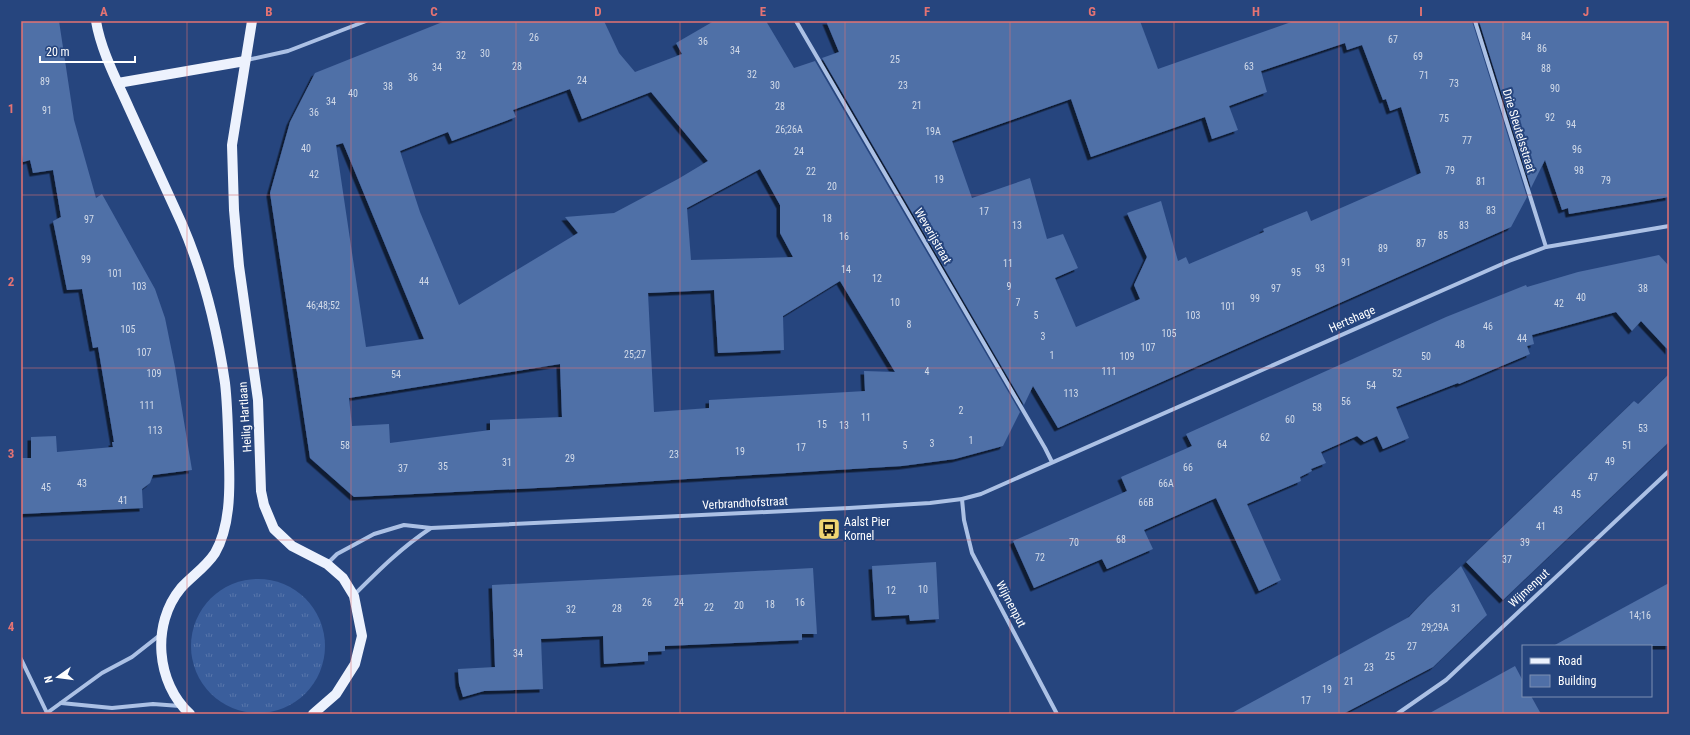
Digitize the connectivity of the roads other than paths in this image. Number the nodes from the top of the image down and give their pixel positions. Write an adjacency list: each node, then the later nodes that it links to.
1 (96, 21): 7 (main road, Heilig Hartlaan)
2 (252, 21): 6 (main road, Heilig Hartlaan)
3 (366, 21): 6 (street)
4 (796, 21): 10 (street, Weverijstraat)
5 (1475, 21): 9 (street, Drie Sleutelsstraat)
6 (245, 61): 7 (main road); 14 (main road, Heilig Hartlaan)
7 (118, 83): 16 (main road, Heilig Hartlaan)
8 (1669, 227): 9 (street, Hertshage)
9 (1546, 247): 10 (street, Hertshage)
10 (1052, 462): 12 (street, Verbrandhofstraat)
11 (1669, 471): 24 (street, Wijmenput)
12 (962, 499): 13 (street, Verbrandhofstraat); 23 (street, Wijmenput)
13 (432, 528): 14 (street, Verbrandhofstraat); 15 (street)
14 (327, 564): 15 (main road, Heilig Hartlaan)
15 (354, 596): 22 (main road, Heilig Hartlaan)
16 (161, 634): 18 (street); 19 (main road, Heilig Hartlaan)
17 (21, 659): 20 (street)
18 (61, 703): 19 (street); 20 (street)
19 (182, 706): 21 (main road, Heilig Hartlaan)
20 (46, 713)
21 (190, 714)
22 (313, 714)
23 (1057, 714)
24 (1397, 714)

